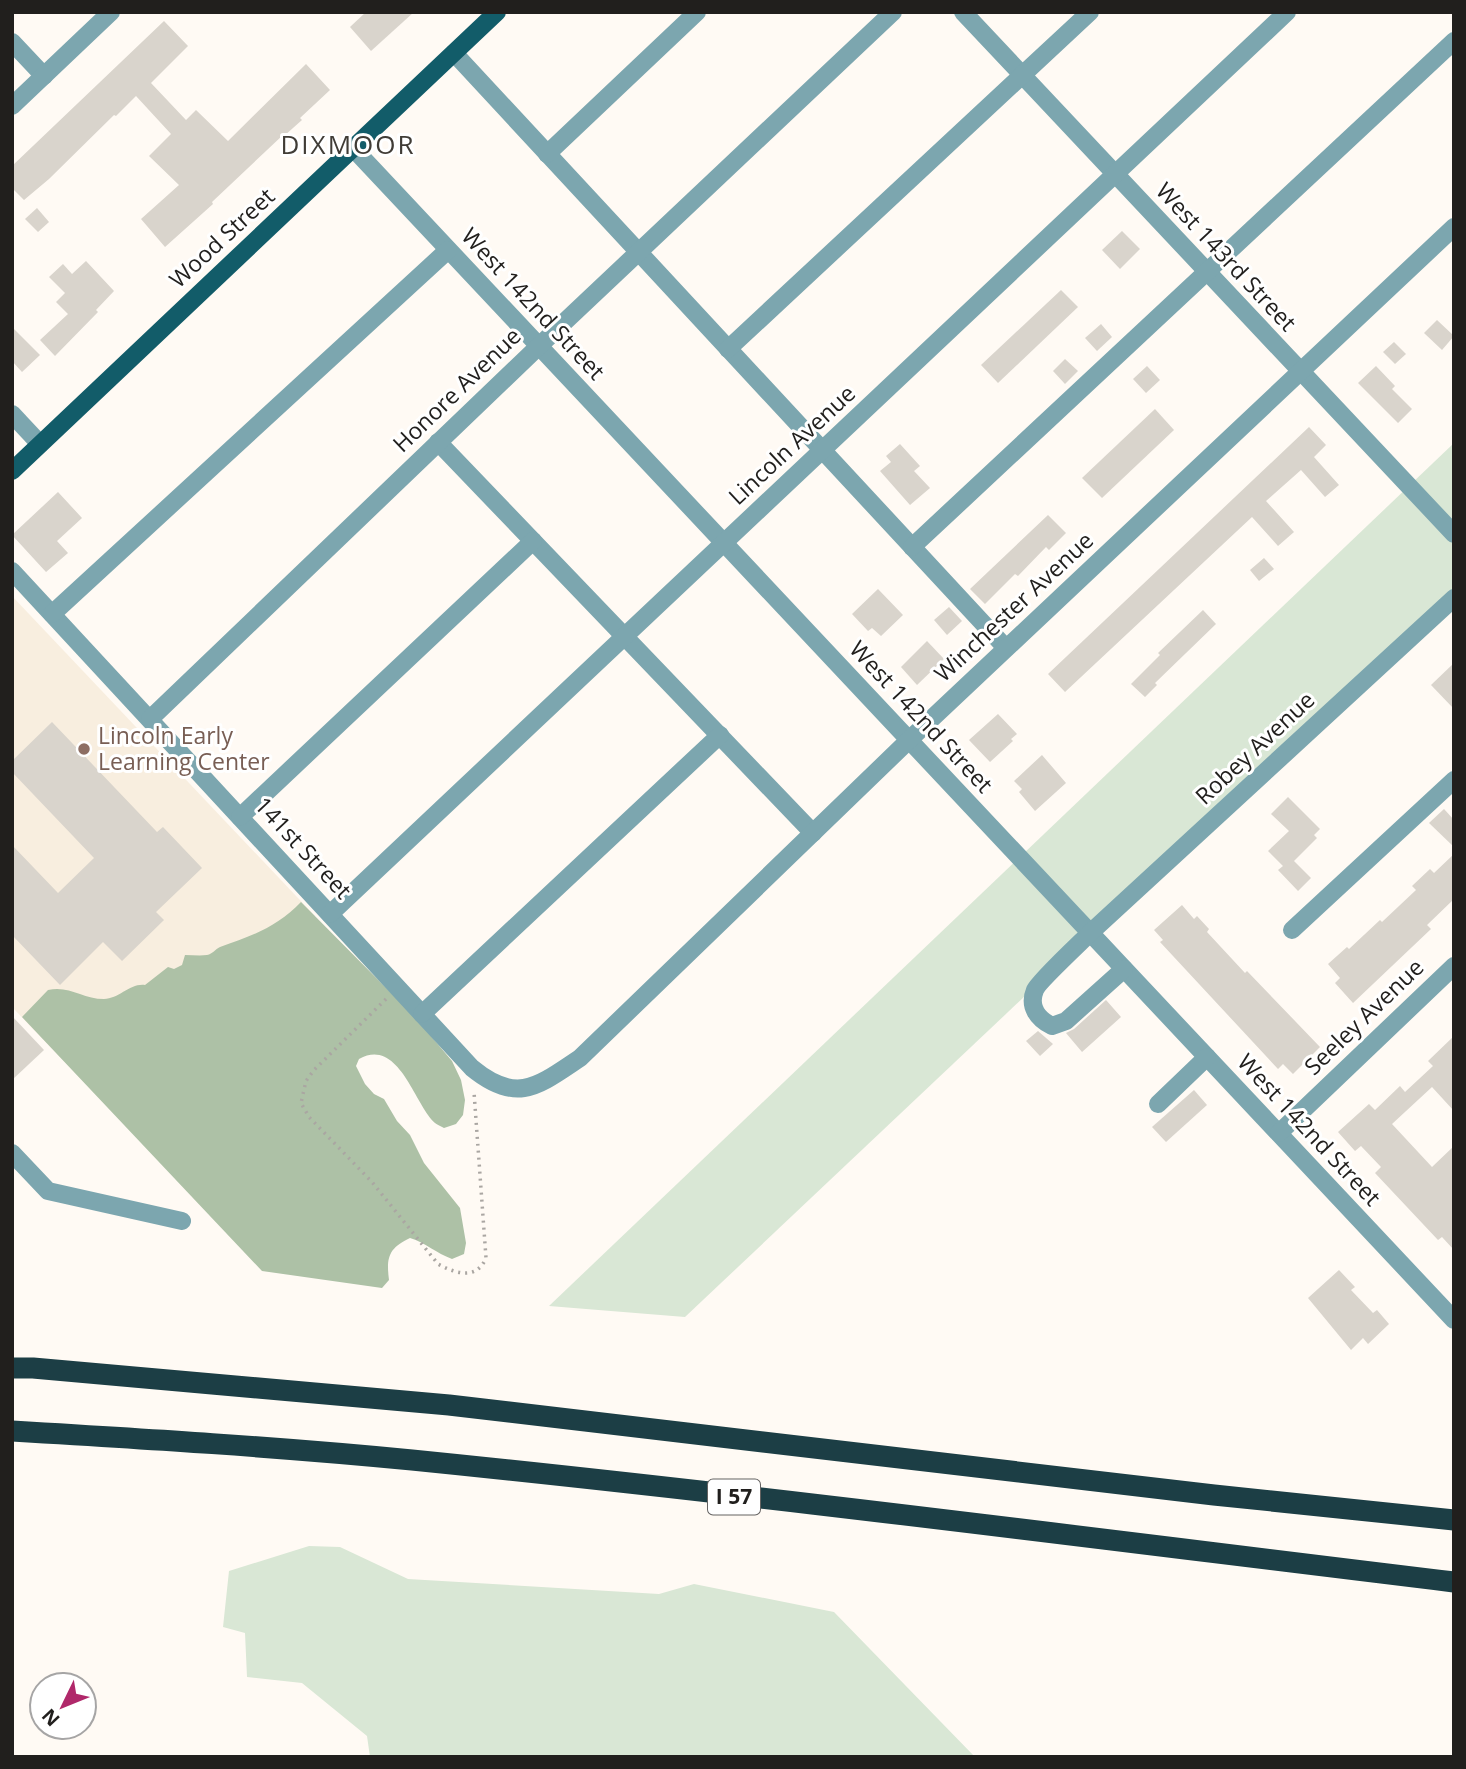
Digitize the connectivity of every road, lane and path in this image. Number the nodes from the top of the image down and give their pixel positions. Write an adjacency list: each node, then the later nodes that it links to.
1 (111, 12): 12 (street)
2 (497, 12): 10 (main road, Wood Street)
3 (697, 12): 15 (street)
4 (892, 12): 19 (street, Honore Avenue)
5 (963, 12): 11 (street, West 143rd Street)
6 (1090, 12): 11 (street)
7 (1287, 12): 16 (street, Lincoln Avenue)
8 (1454, 41): 20 (street)
9 (12, 42): 12 (street)
10 (454, 53): 14 (main road, Wood Street); 15 (street)
11 (1023, 75): 16 (street, West 143rd Street); 22 (street)
12 (44, 76): 13 (street)
13 (12, 106)
14 (353, 148): 18 (street, West 142nd Street); 26 (main road, Wood Street)
15 (547, 154): 19 (street)
16 (1116, 175): 20 (street, West 143rd Street); 27 (street, Lincoln Avenue)
17 (1454, 227): 23 (street, Winchester Avenue)
18 (448, 250): 21 (street, West 142nd Street); 35 (street)
19 (638, 252): 21 (street, Honore Avenue); 22 (street)
20 (1206, 272): 23 (street, West 143rd Street); 32 (street)
21 (539, 346): 25 (street, Honore Avenue); 31 (street, West 142nd Street)
22 (728, 349): 27 (street)
23 (1300, 371): 29 (street, West 143rd Street); 37 (street, Winchester Avenue)
24 (12, 414): 26 (street)
25 (438, 442): 30 (street); 38 (street, Honore Avenue)
26 (40, 444): 28 (main road, Wood Street)
27 (822, 450): 31 (street, Lincoln Avenue); 32 (street)
28 (12, 471)
29 (1454, 534)
30 (533, 541): 36 (street); 42 (street)
31 (724, 543): 36 (street, Lincoln Avenue); 40 (street, West 142nd Street)
32 (912, 547): 37 (street)
33 (12, 571): 35 (street, 141st Street)
34 (1454, 598): 46 (street, Robey Avenue)
35 (52, 614): 38 (street, 141st Street)
36 (625, 636): 39 (street); 44 (street, Lincoln Avenue)
37 (1006, 649): 40 (street, Winchester Avenue)
38 (150, 719): 42 (street, 141st Street)
39 (720, 735): 43 (street); 50 (street)
40 (909, 740): 43 (street, Winchester Avenue); 46 (street, West 142nd Street)
41 (1454, 780): 45 (street)
42 (240, 817): 44 (street, 141st Street)
43 (813, 833): 53 (street, Winchester Avenue)
44 (330, 914): 49 (street, 141st Street)
45 (1292, 930)
46 (1090, 933): 48 (street, West 142nd Street); 48 (street, Robey Avenue)
47 (1454, 966): 55 (street, Seeley Avenue)
48 (1124, 969): 51 (street, West 142nd Street)
49 (398, 988): 50 (street, 141st Street); 52 (path)
50 (422, 1014): 52 (street, 141st Street)
51 (1207, 1057): 54 (street); 55 (street, West 142nd Street)
52 (472, 1068): 53 (street, 141st Street)
53 (507, 1088)
54 (1158, 1104)
55 (1279, 1133): 58 (street, West 142nd Street)
56 (12, 1153): 57 (street)
57 (182, 1221)
58 (1454, 1320)
59 (12, 1368): 61 (highway)
60 (12, 1431): 62 (highway, I 57)
61 (1454, 1520)
62 (1454, 1582)

